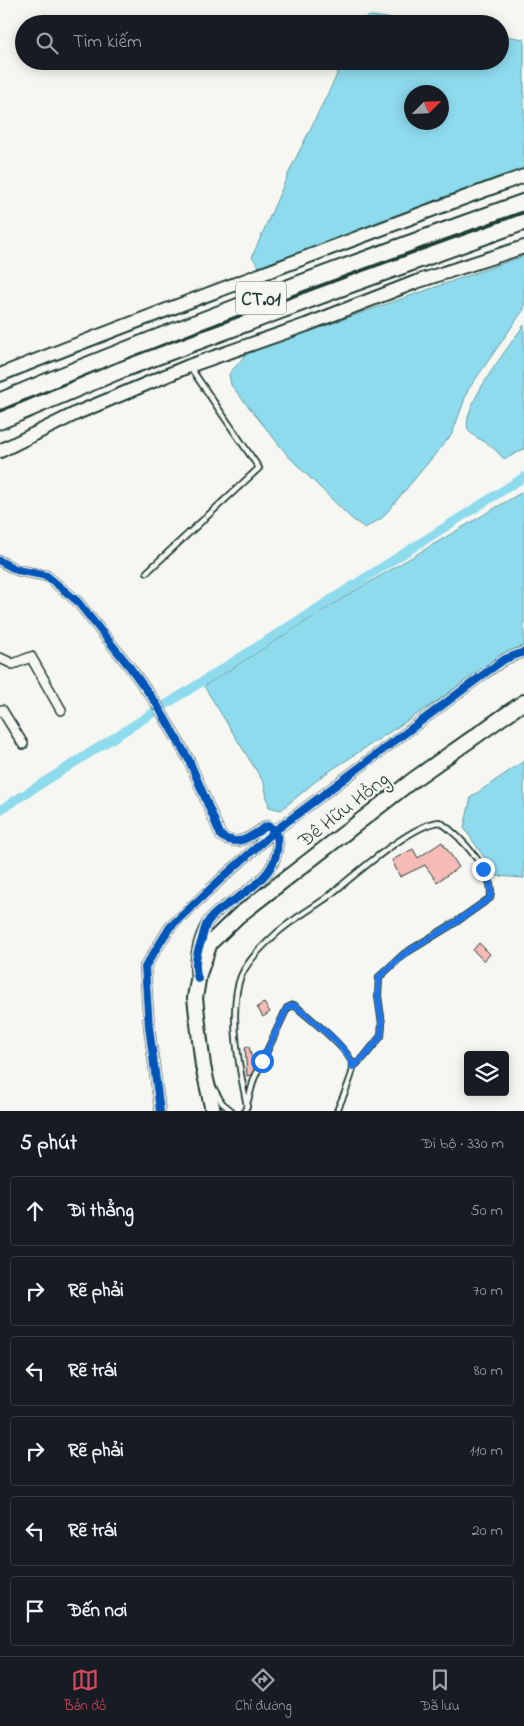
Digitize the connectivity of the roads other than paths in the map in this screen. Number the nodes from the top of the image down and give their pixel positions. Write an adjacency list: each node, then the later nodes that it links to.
1 (524, 176): 6 (street)
2 (524, 202): 7 (highway, CT.01)
3 (524, 222): 8 (highway, CT.01)
4 (524, 247): 5 (street)
5 (190, 366): 9 (street); 11 (lane)
6 (0, 376)
7 (0, 402)
8 (0, 422)
9 (0, 451)
10 (0, 561): 18 (street)
11 (147, 572)
12 (524, 652): 18 (street)
13 (0, 658): 15 (street)
14 (524, 702): 19 (main road, Đê Hữu Hồng)
15 (60, 710)
16 (0, 711): 17 (street)
17 (23, 744)
18 (276, 830): 19 (street); 24 (street)
19 (198, 979): 20 (main road, Đê Hữu Hồng)
20 (203, 1066): 23 (main road, Đê Hữu Hồng); 25 (lane)
21 (353, 1067): 22 (lane); 22 (lane); 26 (lane)
22 (246, 1109)
23 (214, 1110)
24 (160, 1111)
25 (232, 1111)
26 (337, 1111)

